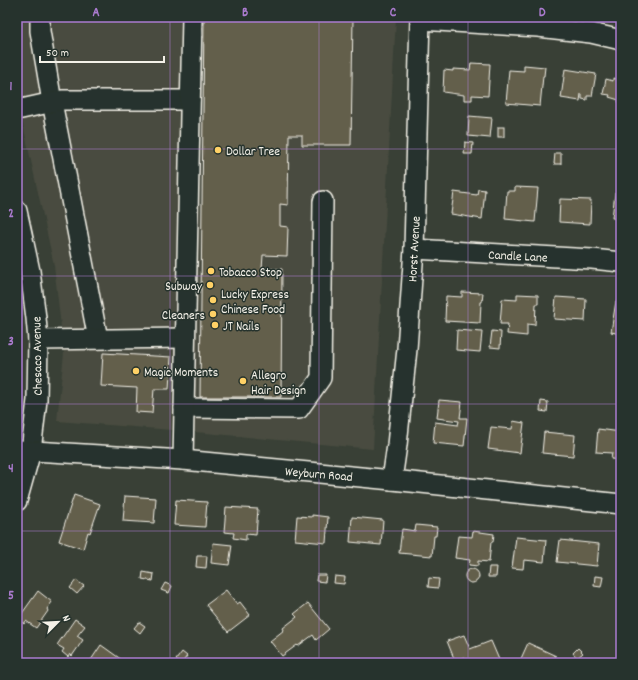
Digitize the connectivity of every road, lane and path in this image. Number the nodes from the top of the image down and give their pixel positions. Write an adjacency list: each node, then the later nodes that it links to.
1 (40, 17): 6 (street)
2 (192, 17): 5 (street)
3 (420, 19): 4 (street); 10 (street, Horst Avenue)
4 (621, 40)
5 (190, 100): 6 (street); 13 (street)
6 (52, 102): 7 (street); 14 (street)
7 (17, 110)
8 (323, 201): 16 (street)
9 (17, 211): 12 (street, Chesaco Avenue)
10 (414, 250): 11 (street, Candle Lane); 19 (street, Horst Avenue)
11 (621, 262)
12 (25, 297): 15 (street, Chesaco Avenue)
13 (186, 338): 14 (street); 16 (street)
14 (98, 339): 15 (street)
15 (38, 340): 17 (street, Chesaco Avenue)
16 (184, 408): 18 (street)
17 (24, 450): 18 (street, Weyburn Road); 20 (street, Chesaco Avenue)
18 (183, 460): 19 (street, Weyburn Road)
19 (392, 480): 21 (street, Weyburn Road)
20 (17, 501)
21 (621, 504)

